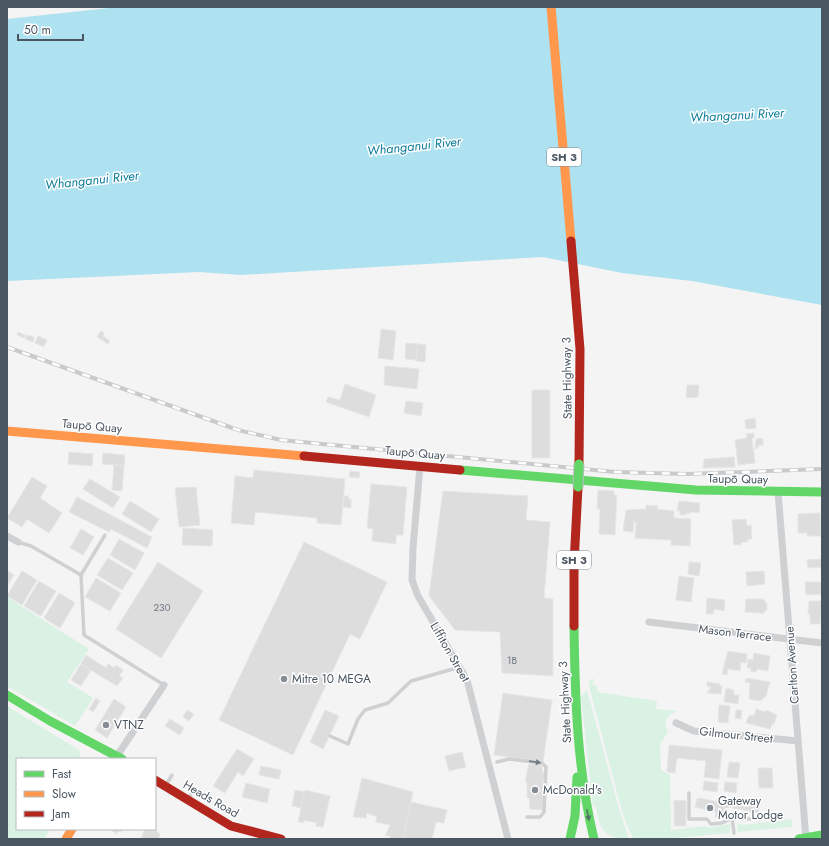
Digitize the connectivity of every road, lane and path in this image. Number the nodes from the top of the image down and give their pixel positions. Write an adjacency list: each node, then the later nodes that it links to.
1 (551, 7): 19 (main road, State Highway 3 / SH 3, bridge)
2 (7, 431): 3 (main road, Taupō Quay)
3 (420, 466): 4 (main road, Taupō Quay); 13 (street, Liffiton Street)
4 (778, 492): 5 (main road, Taupō Quay); 11 (street, Carlton Avenue)
5 (822, 492)
6 (105, 535): 9 (lane)
7 (7, 536): 8 (street)
8 (18, 542): 9 (lane)
9 (81, 575): 14 (lane)
10 (649, 622): 11 (street, Mason Terrace)
11 (790, 639): 12 (street, Mason Terrace); 18 (street, Carlton Avenue)
12 (822, 643)
13 (461, 666): 17 (lane); 38 (street, Liffiton Street)
14 (164, 685): 20 (street)
15 (7, 695): 20 (main road)
16 (676, 723): 18 (street, Gilmour Street)
17 (330, 736)
18 (798, 742): 40 (street, Carlton Avenue)
19 (579, 749): 35 (main road, State Highway 3 / SH 3, one-way to 35); 39 (main road, State Highway 3 / SH 3)
20 (118, 758)
21 (497, 762): 29 (lane, one-way to 29)
22 (172, 775): 25 (lane)
23 (156, 781): 25 (main road, Heads Road)
24 (156, 787): 25 (main road)
25 (167, 788): 28 (main road, Heads Road)
26 (194, 789): 28 (lane)
27 (689, 793): 30 (lane)
28 (188, 800): 37 (main road, Heads Road)
29 (527, 817)
30 (732, 818): 31 (lane); 33 (lane)
31 (750, 820)
32 (71, 830): 36 (main road)
33 (734, 832)
34 (822, 835): 40 (main road)
35 (586, 838)
36 (66, 839)
37 (281, 839)
38 (508, 839)
39 (570, 839)
40 (803, 839)

